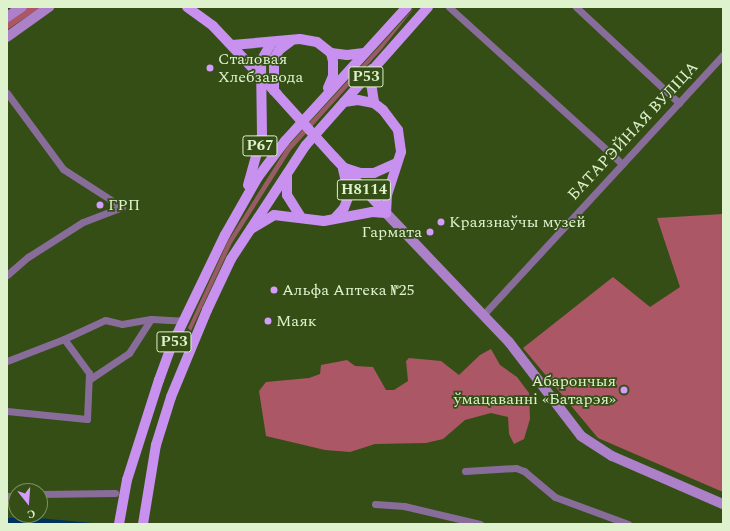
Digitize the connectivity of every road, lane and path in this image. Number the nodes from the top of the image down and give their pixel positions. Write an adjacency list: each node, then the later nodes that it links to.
1 (22, 7): 8 (main road)
2 (49, 7): 9 (main road)
3 (187, 7): 12 (main road)
4 (407, 7): 14 (main road, Р53)
5 (428, 7): 16 (main road, Р53)
6 (449, 7): 25 (street)
7 (576, 7): 23 (street)
8 (7, 17)
9 (7, 37)
10 (292, 40): 11 (main road); 13 (main road); 19 (main road)
11 (272, 42): 12 (main road); 17 (main road, Р67)
12 (232, 45): 17 (main road)
13 (331, 53): 14 (main road); 20 (main road)
14 (364, 53): 20 (main road, Р53)
15 (723, 55): 23 (street, БАТАРЭЙНАЯ ВУЛІЦА)
16 (372, 69): 21 (main road, Р53); 22 (main road)
17 (262, 78): 19 (main road); 28 (main road, Р67)
18 (7, 93): 33 (street)
19 (276, 93): 26 (main road, bridge)
20 (325, 95): 28 (main road, Р53)
21 (344, 102): 22 (main road); 27 (main road, Р53)
22 (374, 103): 24 (main road)
23 (679, 103): 25 (street, БАТАРЭЙНАЯ ВУЛІЦА)
24 (396, 163): 26 (main road); 29 (main road)
25 (622, 164): 34 (street, БАТАРЭЙНАЯ ВУЛІЦА)
26 (343, 167): 29 (main road, Н8114); 31 (main road)
27 (287, 174): 30 (main road, Р67); 32 (main road, Р53)
28 (240, 211): 36 (main road, Р53)
29 (386, 213): 31 (main road); 34 (main road, Н8114)
30 (300, 216): 31 (main road); 32 (main road)
31 (335, 218)
32 (249, 230): 47 (main road, Р53)
33 (7, 274)
34 (483, 315): 45 (main road, Н8114)
35 (151, 319): 36 (street); 37 (street); 39 (street)
36 (184, 321): 46 (main road, Р53)
37 (64, 339): 38 (street); 39 (street)
38 (7, 361)
39 (90, 379): 40 (street)
40 (7, 411)
41 (465, 471): 49 (street)
42 (115, 493): 43 (street)
43 (48, 494)
44 (375, 504): 48 (street)
45 (723, 504)
46 (119, 524)
47 (143, 524)
48 (480, 524)
49 (628, 524)

